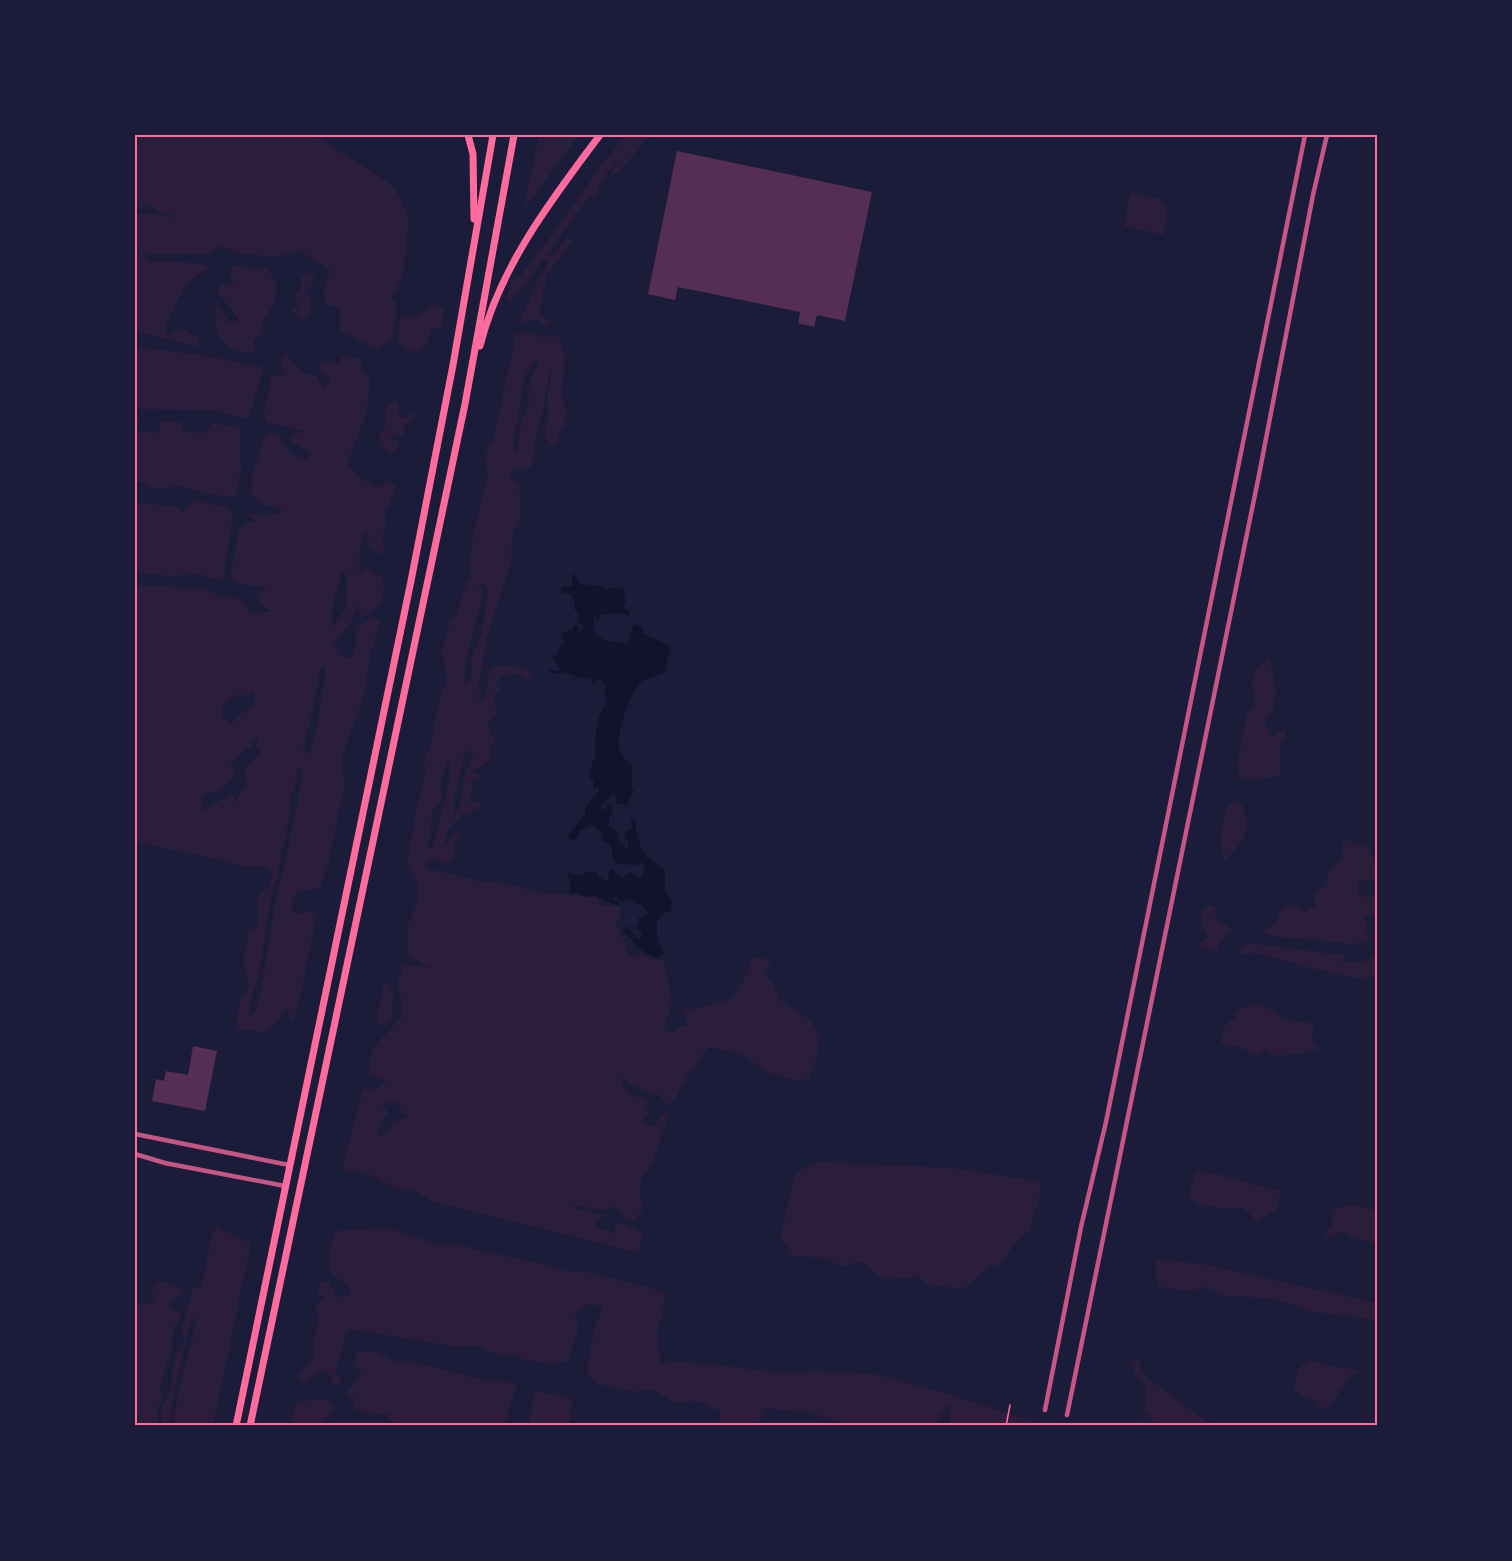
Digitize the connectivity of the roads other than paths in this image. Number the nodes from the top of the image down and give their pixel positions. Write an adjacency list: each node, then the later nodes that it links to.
1 (468, 135): 7 (main road)
2 (493, 135): 7 (main road)
3 (514, 135): 8 (main road)
4 (600, 135): 8 (main road)
5 (1305, 135): 13 (street)
6 (1327, 135): 14 (street)
7 (473, 243): 11 (main road)
8 (465, 404): 16 (main road)
9 (135, 1134): 11 (street)
10 (135, 1154): 12 (street)
11 (289, 1165): 12 (main road)
12 (285, 1186): 15 (main road)
13 (1044, 1410)
14 (1067, 1415)
15 (236, 1426)
16 (250, 1426)

